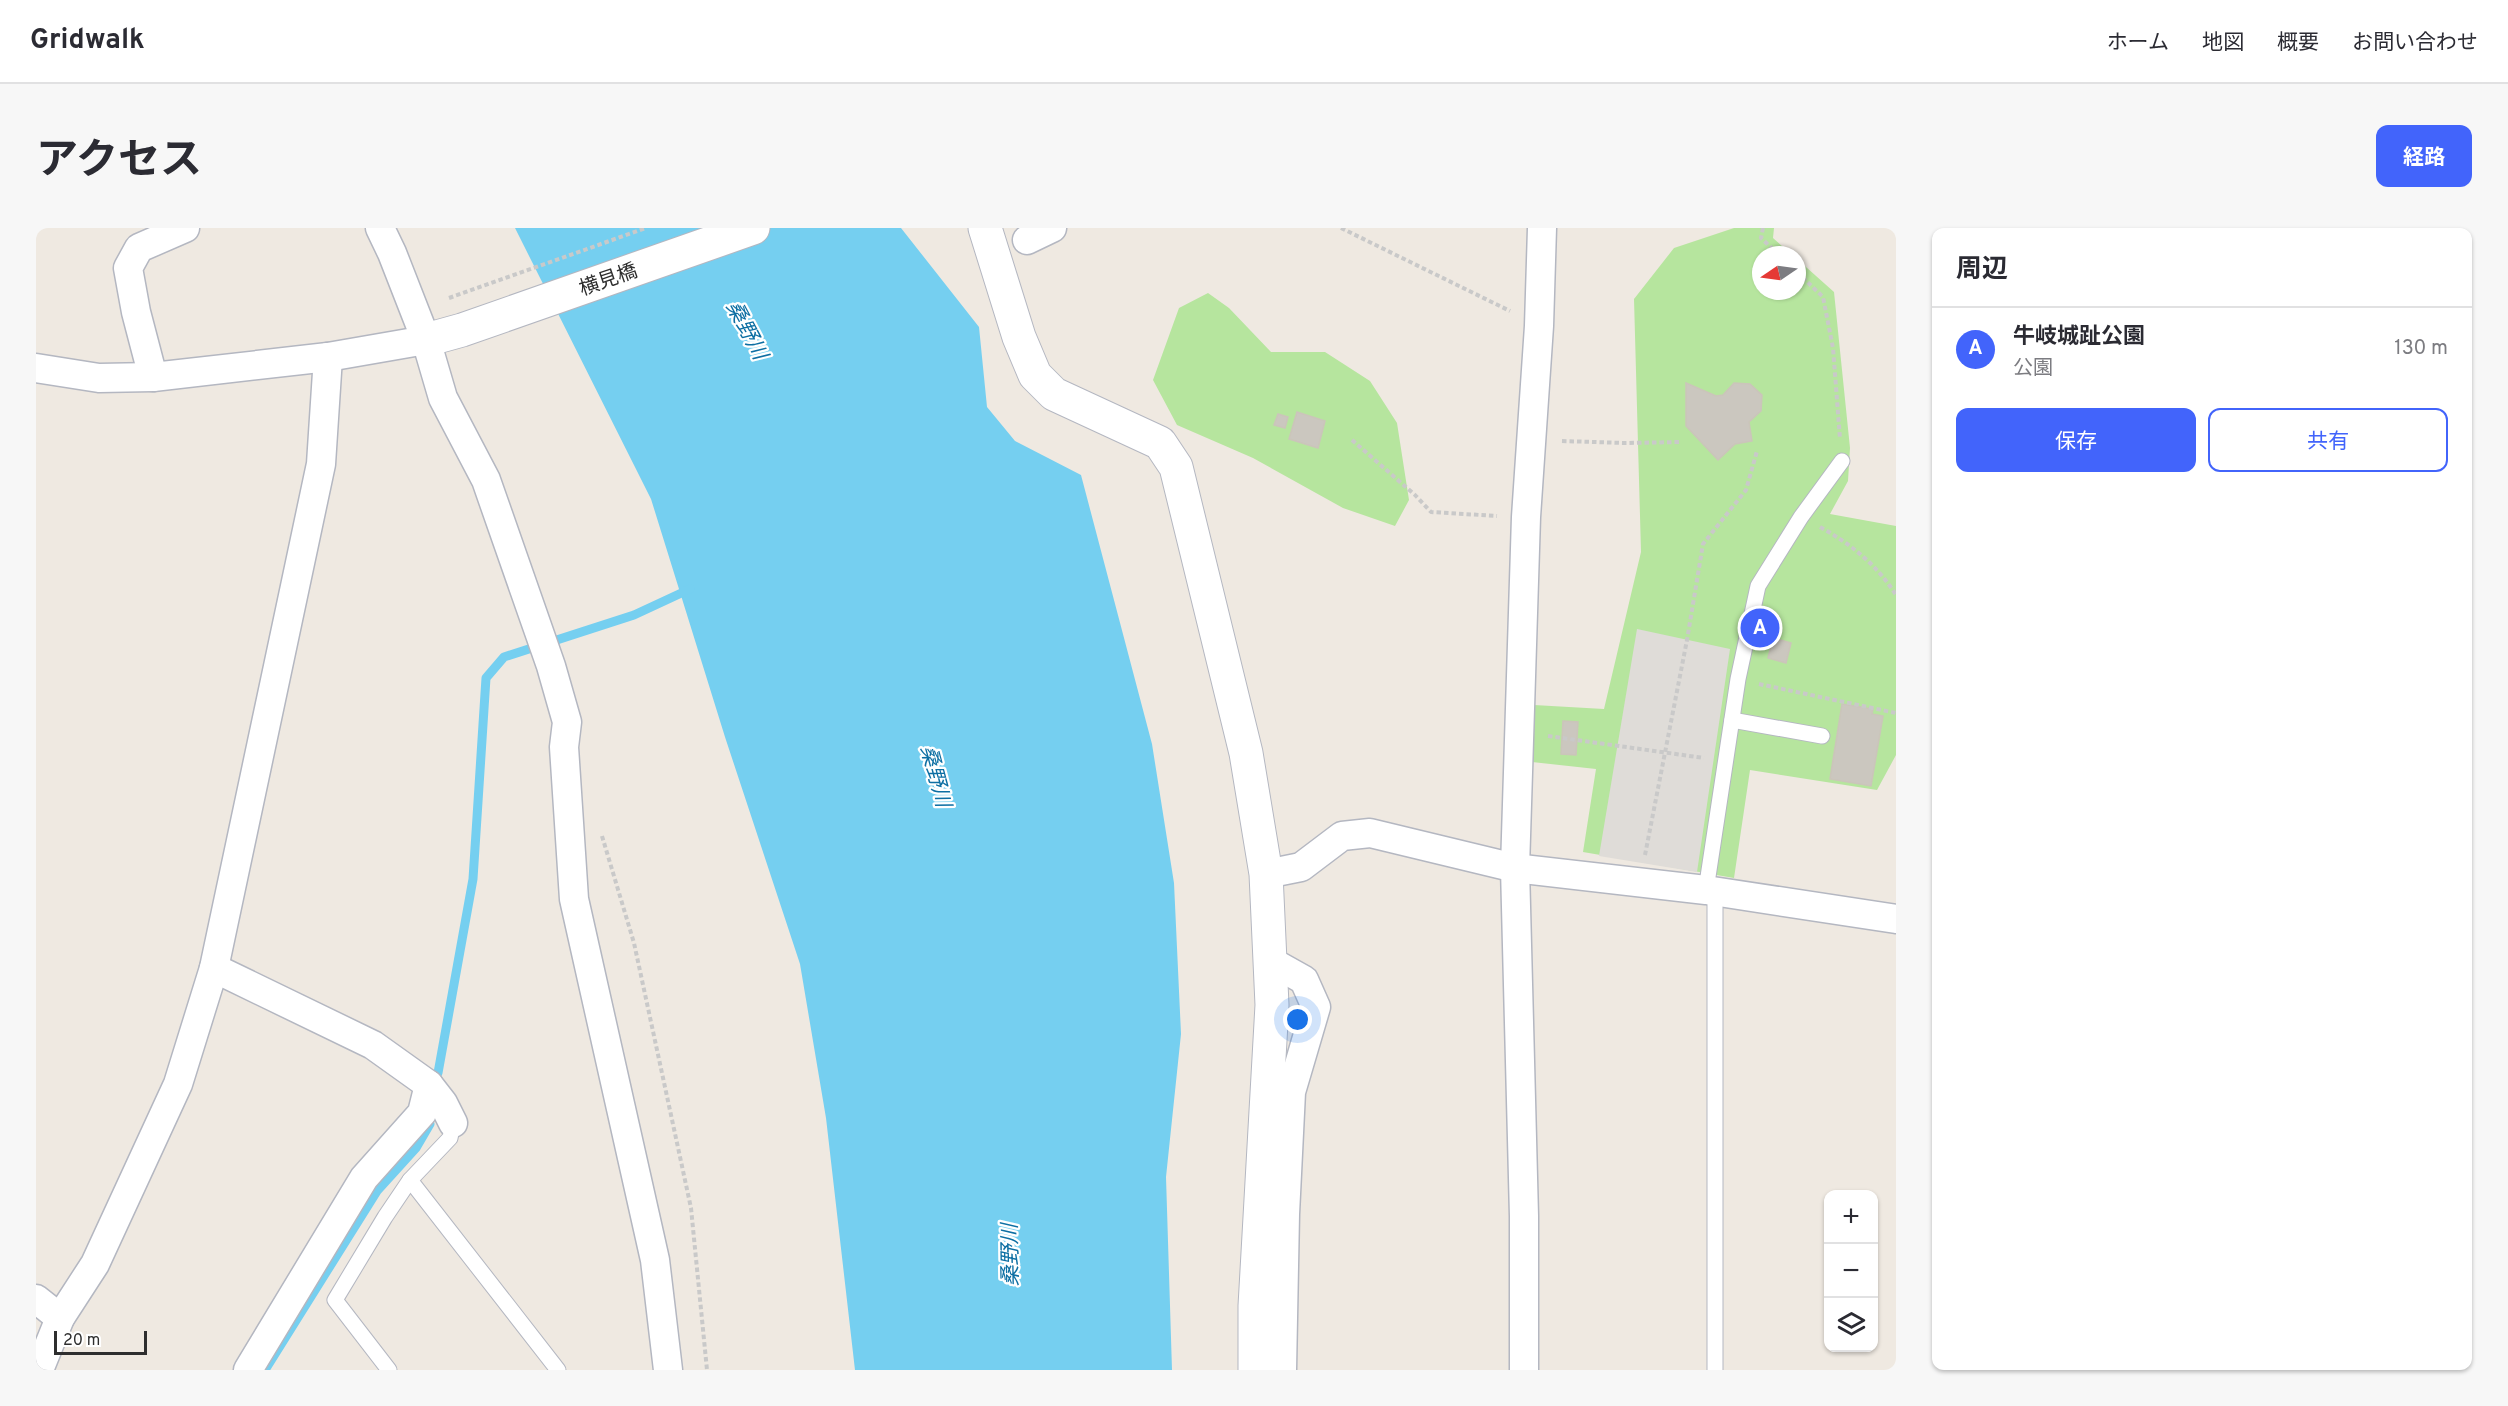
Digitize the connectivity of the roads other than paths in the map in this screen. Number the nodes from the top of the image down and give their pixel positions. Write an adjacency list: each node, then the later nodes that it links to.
1 (185, 228): 9 (street)
2 (380, 228): 6 (street)
3 (753, 228): 6 (street, 横見橋)
4 (985, 228): 14 (street)
5 (1542, 228): 13 (street)
6 (426, 340): 7 (street); 28 (street)
7 (328, 357): 9 (street); 18 (street)
8 (36, 368): 9 (street)
9 (153, 377)
10 (1842, 461): 11 (lane)
11 (1732, 720): 12 (lane); 15 (lane)
12 (1822, 736)
13 (1515, 867): 14 (street); 15 (street); 31 (street)
14 (1266, 874): 17 (street)
15 (1711, 890): 16 (street); 32 (lane)
16 (1896, 919)
17 (1270, 961): 29 (street); 30 (street)
18 (214, 968): 19 (street); 23 (street)
19 (429, 1085): 20 (street); 25 (street)
20 (453, 1123): 21 (lane)
21 (410, 1180): 26 (lane); 27 (lane)
22 (36, 1299): 23 (street)
23 (60, 1318): 24 (street)
24 (39, 1370)
25 (248, 1370)
26 (389, 1370)
27 (558, 1370)
28 (668, 1370)
29 (1255, 1370)
30 (1282, 1370)
31 (1524, 1370)
32 (1715, 1370)

